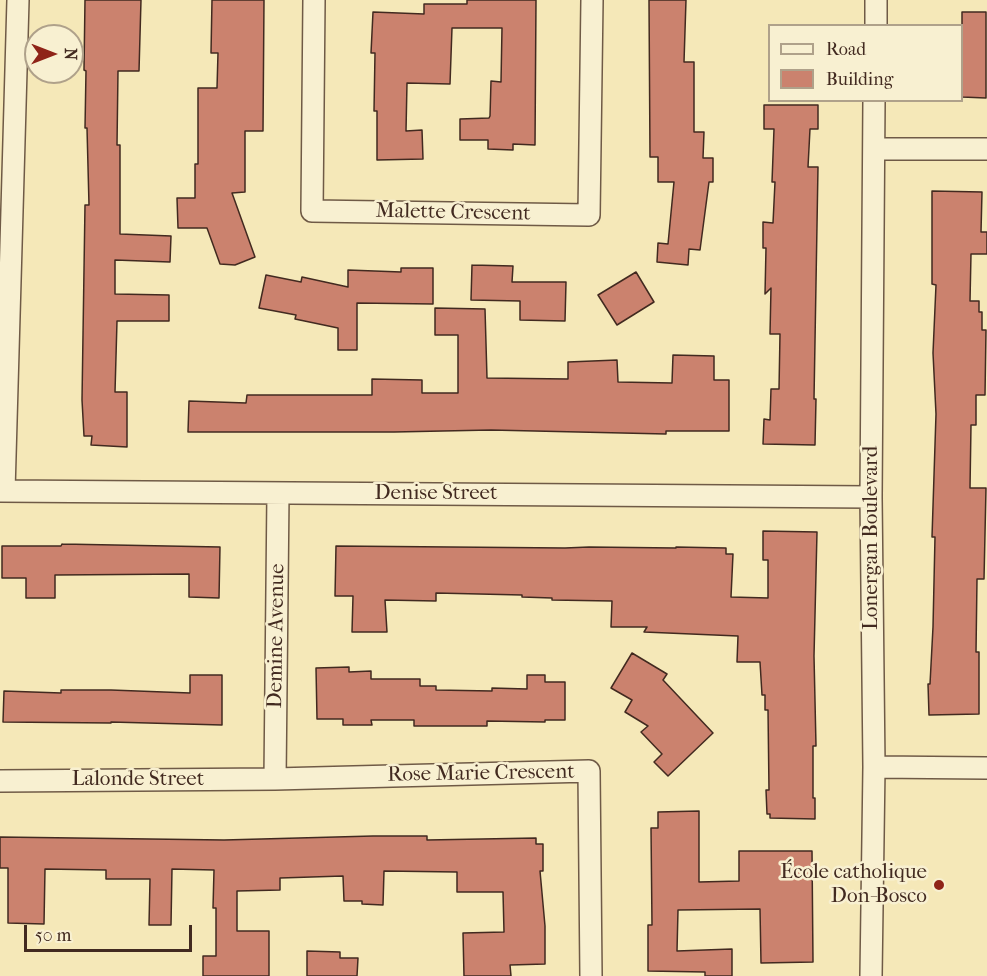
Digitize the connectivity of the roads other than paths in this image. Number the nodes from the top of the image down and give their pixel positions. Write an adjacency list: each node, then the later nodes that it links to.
1 (18, 0): 9 (street)
2 (314, 0): 3 (street, Malette Crescent)
3 (592, 0)
4 (876, 0): 5 (street)
5 (876, 24)
6 (874, 102): 7 (street, Lonergan Boulevard)
7 (874, 149): 8 (street); 11 (street, Lonergan Boulevard)
8 (987, 149)
9 (2, 491): 10 (street, Denise Street)
10 (278, 493): 11 (street, Denise Street); 14 (street, Demine Avenue)
11 (871, 497): 12 (street, Lonergan Boulevard)
12 (874, 767): 13 (street); 17 (street, Lonergan Boulevard)
13 (987, 768)
14 (275, 779): 15 (street, Lalonde Street); 16 (street, Rose Marie Crescent)
15 (0, 781)
16 (591, 976)
17 (871, 976)

